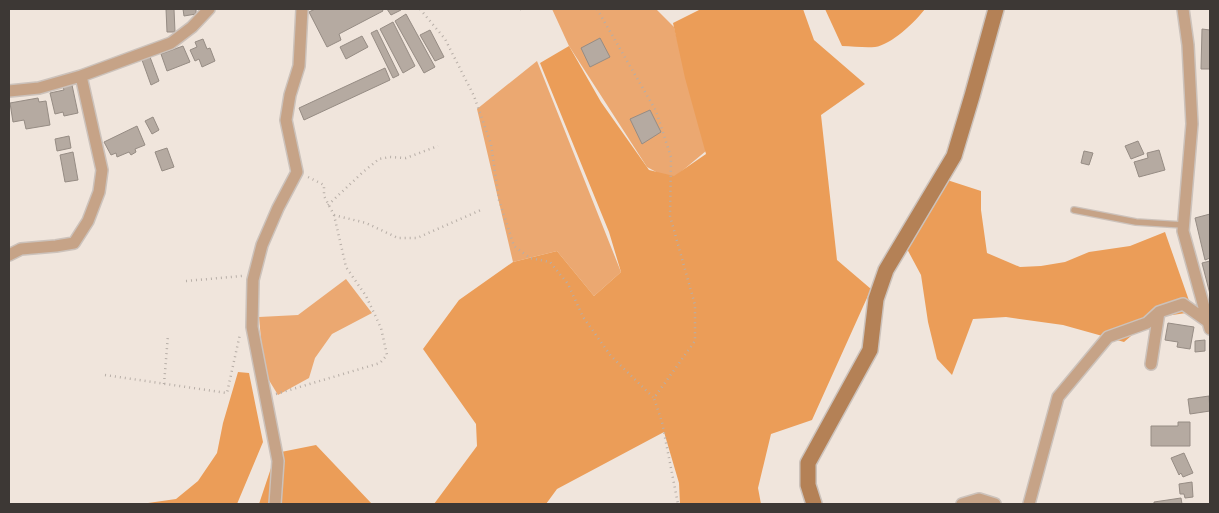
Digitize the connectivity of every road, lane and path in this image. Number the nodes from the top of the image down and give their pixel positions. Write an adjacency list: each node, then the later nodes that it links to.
1 (209, 9): 7 (street)
2 (302, 9): 10 (street)
3 (420, 9): 27 (path)
4 (597, 9): 27 (path)
5 (996, 9): 30 (street)
6 (1183, 9): 15 (street)
7 (81, 76): 8 (street); 16 (street)
8 (9, 90)
9 (438, 146): 11 (path)
10 (297, 172): 11 (path); 17 (street)
11 (328, 204): 14 (path)
12 (480, 210): 14 (path)
13 (1074, 210): 15 (lane)
14 (334, 216): 26 (path)
15 (1183, 225): 20 (street)
16 (9, 255)
17 (254, 275): 18 (path); 21 (street)
18 (186, 281)
19 (1159, 312): 20 (street); 23 (street); 33 (street)
20 (1209, 325)
21 (252, 330): 25 (path); 26 (street)
22 (168, 335): 25 (path)
23 (1151, 364)
24 (106, 375): 25 (path)
25 (164, 384)
26 (266, 396): 28 (street)
27 (654, 398): 29 (path)
28 (275, 504)
29 (678, 504)
30 (814, 504)
31 (962, 504): 32 (street)
32 (995, 504)
33 (1029, 504)

